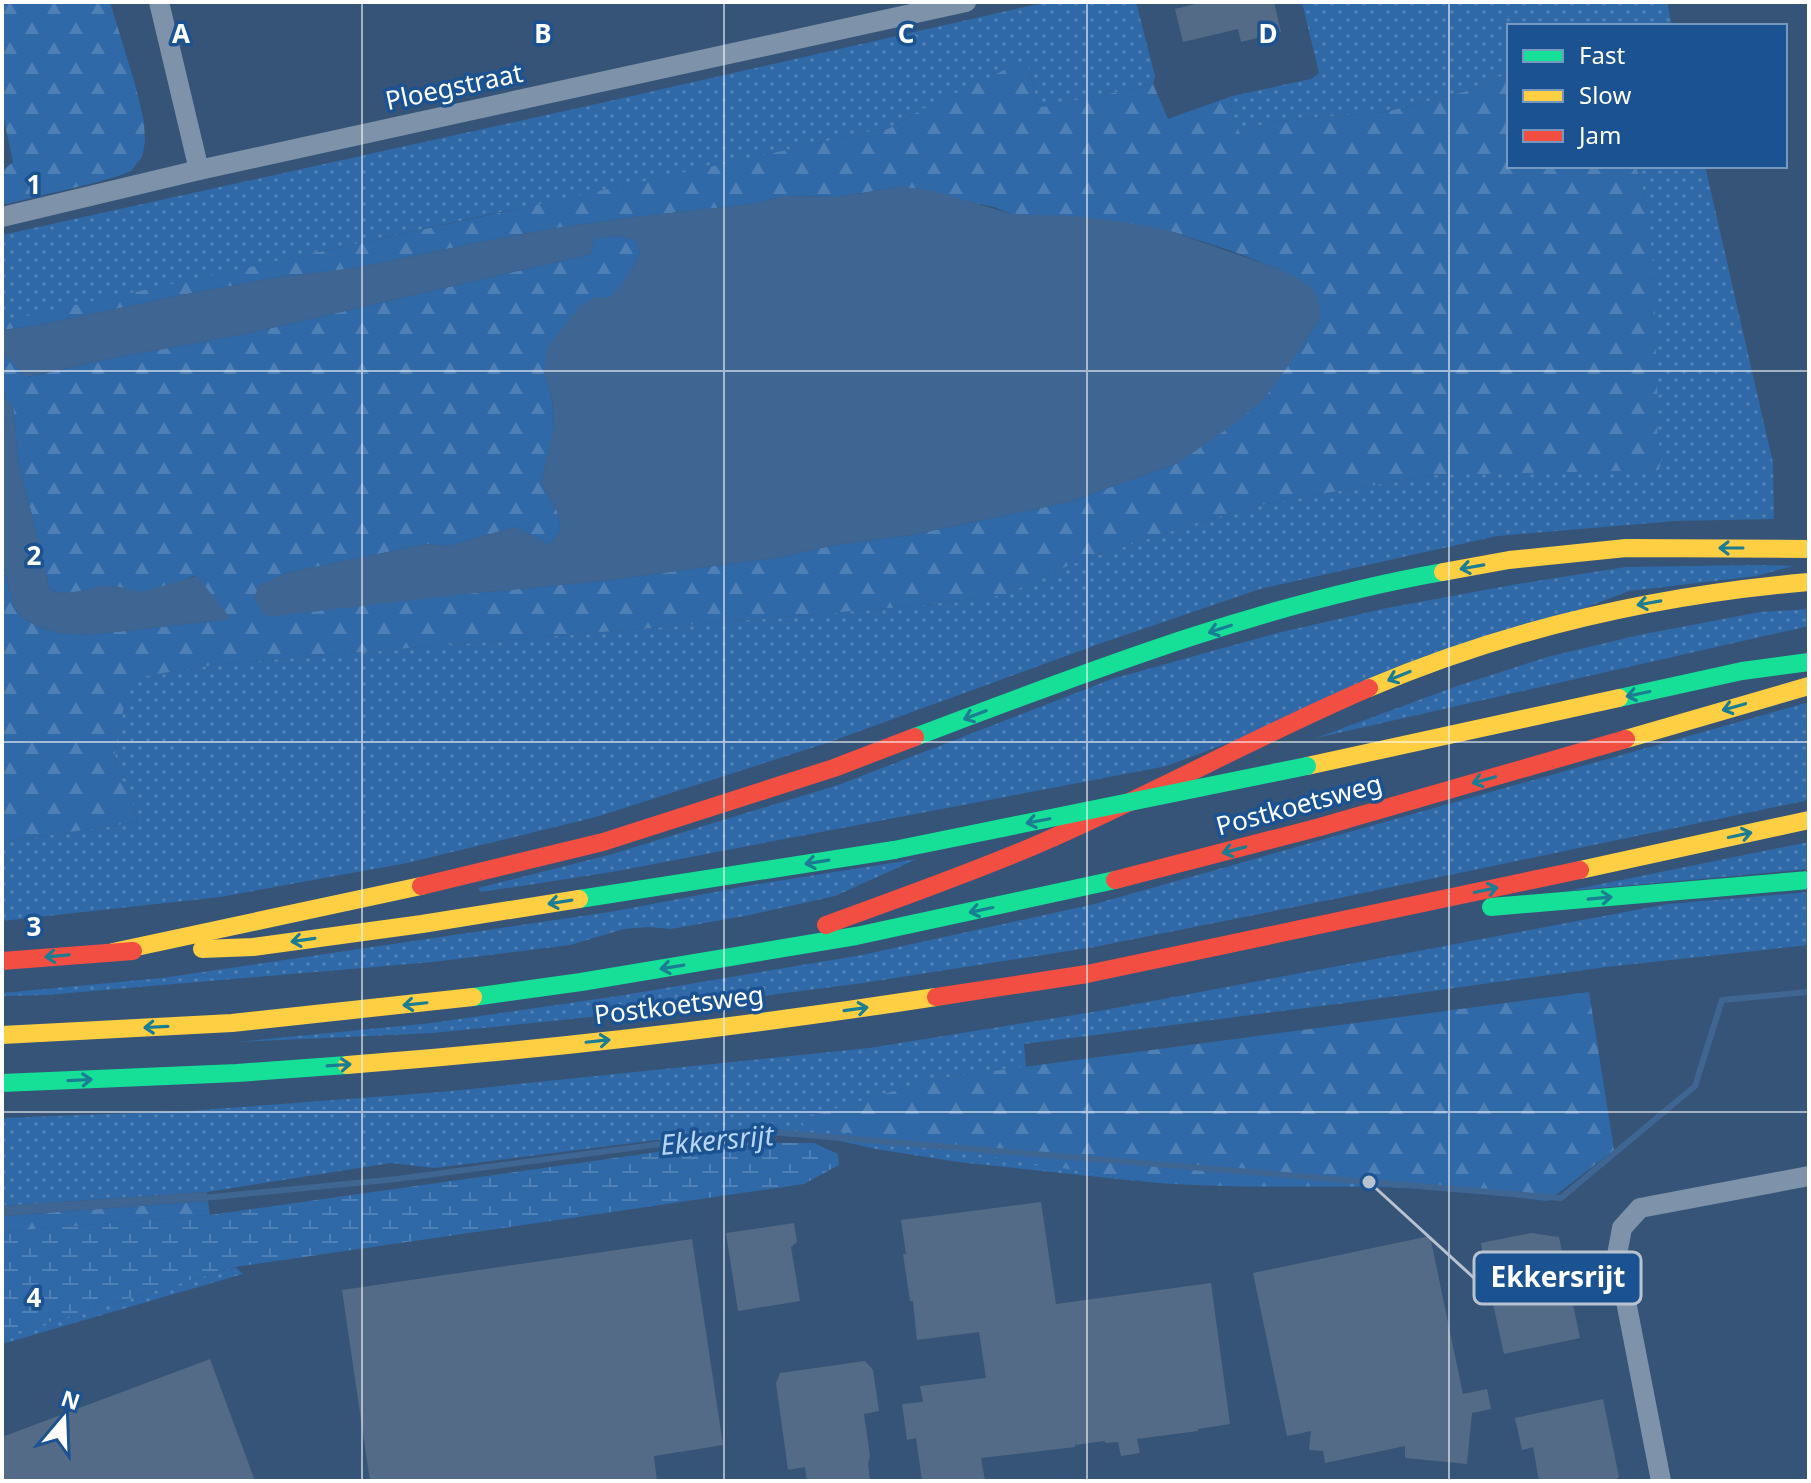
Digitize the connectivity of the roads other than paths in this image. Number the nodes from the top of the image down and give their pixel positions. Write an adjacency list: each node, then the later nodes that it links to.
1 (159, 2): 3 (street)
2 (966, 2): 3 (street, Ploegstraat)
3 (199, 170): 4 (street, Ploegstraat)
4 (2, 217)
5 (1809, 549): 12 (highway, one-way to 12)
6 (1809, 582): 13 (highway, Postkoetsweg, one-way to 13)
7 (1809, 662): 12 (highway, Postkoetsweg, one-way to 12, bridge)
8 (1809, 686): 13 (highway, Postkoetsweg, one-way to 13)
9 (1809, 820): 11 (highway, Postkoetsweg, one-way to 9)
10 (1809, 880): 11 (highway, Postkoetsweg, one-way to 10)
11 (1355, 918): 16 (highway, Postkoetsweg, one-way to 11)
12 (113, 952): 14 (highway, Postkoetsweg, one-way to 14)
13 (749, 955): 15 (highway, Postkoetsweg, one-way to 15)
14 (2, 961)
15 (2, 1035)
16 (2, 1083)
17 (1809, 1176): 18 (street)
18 (1661, 1481)

